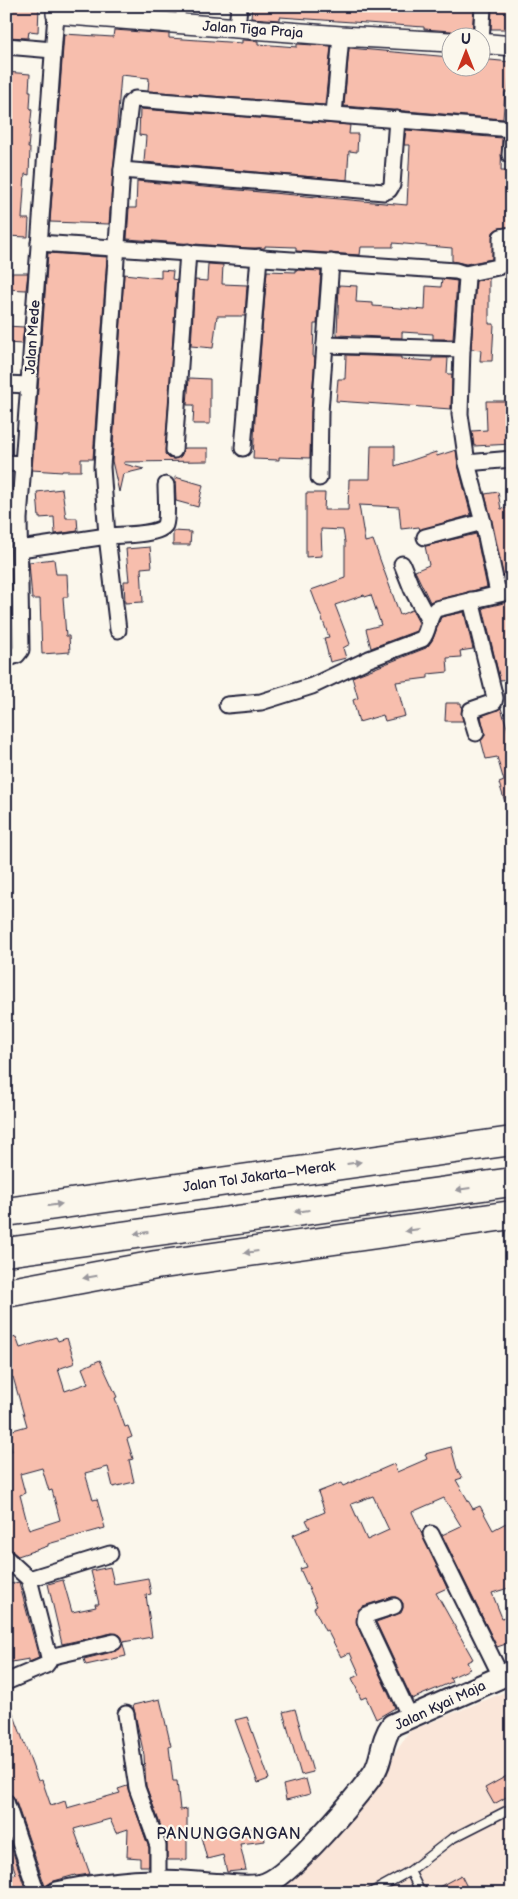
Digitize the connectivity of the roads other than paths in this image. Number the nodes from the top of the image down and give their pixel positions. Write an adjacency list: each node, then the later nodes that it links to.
1 (239, 6): 5 (street)
2 (483, 6): 6 (street)
3 (56, 10): 4 (street, Jalan Tiga Praja); 12 (street, Jalan Mede)
4 (181, 15): 5 (street, Jalan Tiga Praja)
5 (237, 28): 7 (street, Jalan Tiga Praja)
6 (482, 28)
7 (341, 36): 8 (street, Jalan Tiga Praja); 13 (street)
8 (440, 41)
9 (490, 44): 11 (street)
10 (6, 46): 12 (street)
11 (512, 46)
12 (53, 50): 20 (street, Jalan Mede)
13 (334, 114): 14 (street); 18 (street)
14 (397, 119): 15 (street); 18 (street)
15 (512, 129)
16 (512, 135): 17 (street)
17 (510, 156)
18 (122, 170): 21 (street)
19 (512, 235): 25 (street)
20 (39, 243): 21 (street); 29 (street, Jalan Mede)
21 (116, 248): 22 (street); 39 (street)
22 (188, 252): 23 (street); 31 (street)
23 (259, 257): 24 (street); 30 (street)
24 (331, 262): 25 (street); 26 (street)
25 (465, 274): 27 (street)
26 (325, 345): 27 (street); 36 (street)
27 (462, 349): 34 (street)
28 (6, 384): 29 (street)
29 (28, 385): 35 (street, Jalan Mede)
30 (243, 448)
31 (174, 450)
32 (512, 459): 34 (street)
33 (6, 463): 35 (street)
34 (467, 463): 38 (street)
35 (23, 464): 41 (street, Jalan Mede)
36 (319, 478)
37 (166, 485): 39 (street)
38 (483, 522): 40 (street); 43 (street)
39 (107, 536): 41 (street); 46 (street)
40 (426, 537)
41 (20, 549): 47 (street, Jalan Mede)
42 (402, 564): 45 (street)
43 (505, 592): 44 (street)
44 (472, 600): 45 (street); 49 (street)
45 (429, 621): 48 (street)
46 (118, 630)
47 (6, 659)
48 (227, 705)
49 (476, 733)
50 (512, 1141): 52 (highway, Jalan Tol Jakarta–Merak, one-way to 50)
51 (512, 1182): 54 (highway, one-way to 54)
52 (6, 1212)
53 (512, 1215): 55 (highway, one-way to 55)
54 (6, 1252)
55 (6, 1293)
56 (431, 1534): 63 (street)
57 (110, 1554): 59 (street)
58 (6, 1558): 59 (street)
59 (29, 1579): 62 (street)
60 (394, 1606): 66 (street)
61 (114, 1642): 62 (street)
62 (50, 1657): 64 (street)
63 (507, 1674): 66 (main road, Jalan Kyai Maja)
64 (8, 1676)
65 (126, 1714): 70 (street)
66 (410, 1716): 70 (main road, Jalan Kyai Maja)
67 (6, 1802): 71 (street)
68 (512, 1808): 69 (lane)
69 (410, 1872): 73 (lane); 74 (lane)
70 (158, 1881): 72 (main road, Jalan Kyai Maja)
71 (37, 1893)
72 (57, 1893)
73 (370, 1893)
74 (421, 1893)

